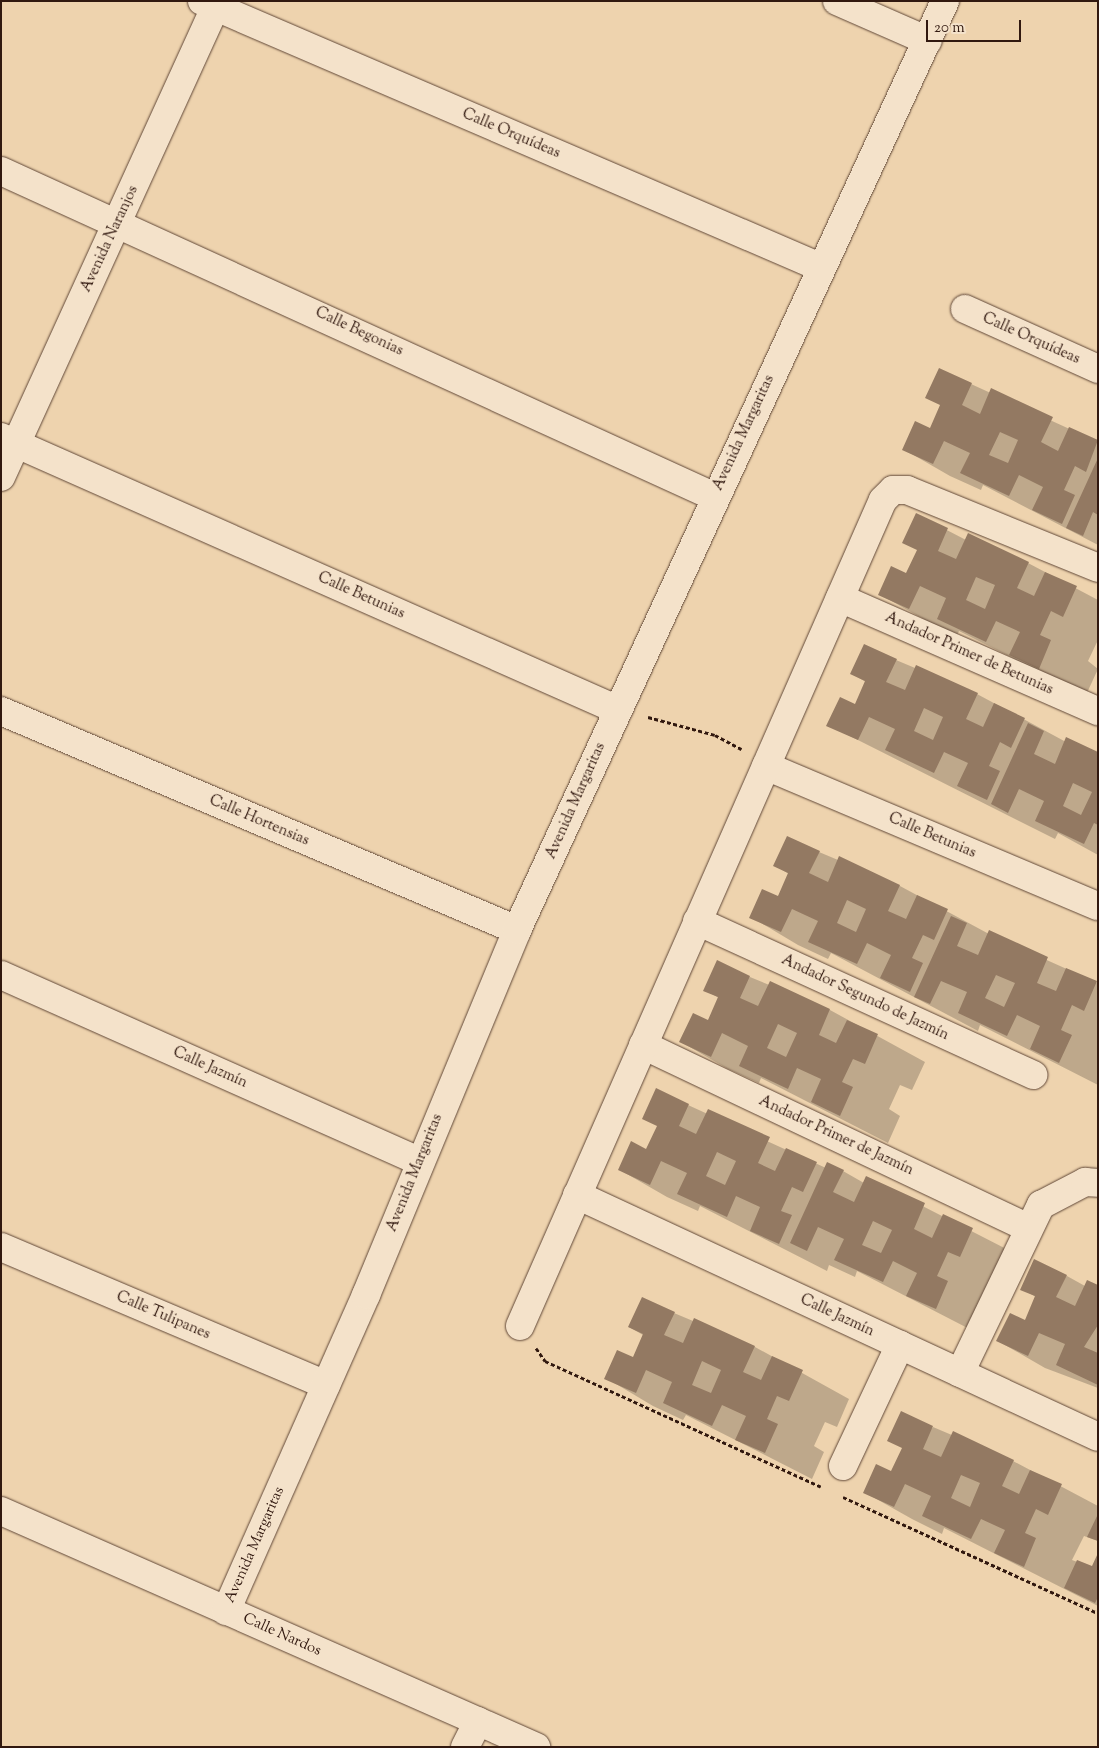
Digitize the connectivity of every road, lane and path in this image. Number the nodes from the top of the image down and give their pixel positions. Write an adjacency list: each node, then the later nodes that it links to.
1 (837, 1): 4 (street)
2 (946, 1): 4 (street, Avenida Margaritas)
3 (212, 3): 6 (street, Avenida Naranjos); 7 (street, Calle Orquídeas)
4 (928, 41): 7 (street, Avenida Margaritas)
5 (1, 171): 6 (street, Calle Begonias)
6 (119, 221): 10 (street, Avenida Naranjos); 12 (street, Calle Begonias)
7 (820, 267): 12 (street, Avenida Margaritas)
8 (965, 309): 9 (street, Calle Orquídeas)
9 (1098, 369)
10 (8, 440): 11 (street, Avenida Naranjos); 15 (street, Calle Betunias)
11 (1, 477)
12 (715, 497): 15 (street, Avenida Margaritas)
13 (1098, 568): 14 (street)
14 (840, 598): 16 (street, Andador Primer de Betunias); 19 (street)
15 (618, 710): 18 (path); 22 (street, Avenida Margaritas)
16 (1098, 711)
17 (1, 712): 22 (street, Calle Hortensias)
18 (726, 739)
19 (766, 766): 20 (street, Calle Betunias); 21 (street)
20 (1098, 906)
21 (697, 921): 24 (street); 25 (street, Andador Segundo de Jazmín)
22 (517, 930): 26 (street, Avenida Margaritas)
23 (1, 975): 26 (street, Calle Jazmín)
24 (643, 1044): 28 (street); 29 (street, Andador Primer de Jazmín)
25 (1033, 1075)
26 (420, 1161): 34 (street, Avenida Margaritas)
27 (1098, 1183): 29 (street)
28 (577, 1194): 31 (street); 32 (street, Calle Jazmín)
29 (1029, 1228): 33 (street)
30 (1, 1247): 34 (street, Calle Tulipanes)
31 (520, 1326): 37 (path)
32 (900, 1345): 33 (street, Calle Jazmín); 36 (street)
33 (960, 1373): 35 (street, Calle Jazmín)
34 (326, 1384): 40 (street, Avenida Margaritas)
35 (1098, 1437)
36 (843, 1466)
37 (826, 1489)
38 (835, 1493): 41 (path)
39 (1, 1511): 40 (street, Calle Nardos)
40 (226, 1611): 42 (street, Calle Nardos)
41 (1098, 1613)
42 (478, 1721): 43 (street); 44 (street, Calle Nardos)
43 (465, 1747)
44 (536, 1747)

